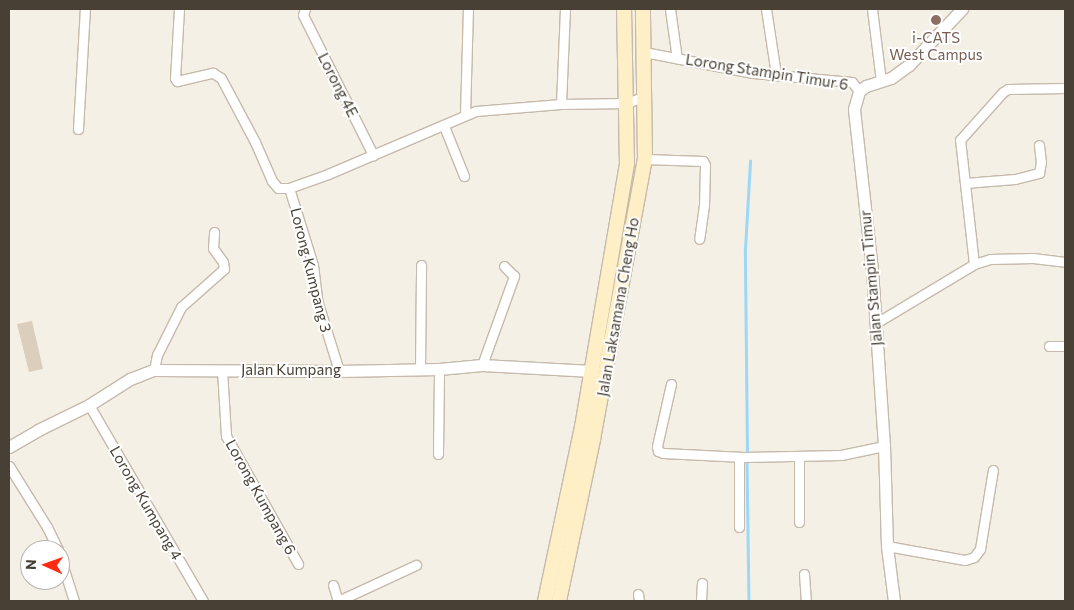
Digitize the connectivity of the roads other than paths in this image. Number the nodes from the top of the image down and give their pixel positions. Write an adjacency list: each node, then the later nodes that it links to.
1 (85, 9): 23 (street)
2 (179, 9): 29 (street, Lorong Kumpang 3)
3 (468, 9): 21 (street)
4 (565, 9): 20 (street)
5 (624, 9): 19 (main road, Jalan Laksamana Cheng Ho)
6 (643, 9): 12 (main road, Jalan Laksamana Cheng Ho)
7 (670, 9): 13 (street)
8 (766, 9): 14 (street)
9 (872, 9): 15 (street)
10 (962, 9): 15 (street)
11 (304, 12): 25 (street, Lorong 4E)
12 (644, 52): 13 (street, Lorong Stampin Timur 6); 18 (main road, Jalan Laksamana Cheng Ho)
13 (677, 58): 14 (street, Lorong Stampin Timur 6)
14 (776, 74): 17 (street, Lorong Stampin Timur 6)
15 (881, 81): 17 (street)
16 (1065, 88): 28 (street)
17 (859, 91): 36 (street, Jalan Stampin Timur)
18 (643, 97): 19 (street); 26 (main road, Jalan Laksamana Cheng Ho)
19 (627, 103): 20 (street); 45 (main road, Jalan Laksamana Cheng Ho)
20 (562, 104): 21 (street)
21 (465, 115): 22 (street)
22 (444, 126): 25 (street); 27 (street)
23 (78, 129)
24 (1039, 145): 28 (street)
25 (373, 155): 29 (street)
26 (645, 159): 31 (street); 69 (main road, Jalan Laksamana Cheng Ho)
27 (464, 176)
28 (965, 183): 33 (street)
29 (290, 188): 44 (street, Lorong Kumpang 3)
30 (214, 232): 42 (street)
31 (699, 239)
32 (1065, 262): 33 (street)
33 (974, 264): 36 (street)
34 (421, 265): 40 (street)
35 (504, 266): 39 (street)
36 (876, 323): 48 (street, Jalan Stampin Timur)
37 (1049, 346): 38 (street)
38 (1065, 346)
39 (482, 365): 41 (street, Jalan Kumpang); 45 (street, Jalan Kumpang)
40 (420, 369): 41 (street, Jalan Kumpang); 44 (street, Jalan Kumpang)
41 (439, 369): 50 (street)
42 (154, 370): 43 (street, Jalan Kumpang); 47 (street, Jalan Kumpang)
43 (222, 370): 44 (street, Jalan Kumpang); 59 (street, Lorong Kumpang 6)
44 (339, 371)
45 (592, 371): 68 (main road, Jalan Laksamana Cheng Ho)
46 (671, 384): 52 (street)
47 (89, 404): 49 (street, Jalan Kumpang); 66 (street, Lorong Kumpang 4)
48 (884, 446): 51 (street); 58 (street, Jalan Stampin Timur)
49 (9, 447)
50 (438, 454)
51 (799, 456): 52 (street); 55 (street)
52 (741, 457): 56 (street)
53 (9, 466): 57 (street)
54 (993, 470): 58 (street)
55 (799, 522)
56 (739, 527)
57 (53, 540)
58 (887, 546): 72 (street, Jalan Stampin Timur)
59 (298, 564)
60 (416, 565): 67 (street)
61 (804, 574): 71 (street)
62 (702, 583): 70 (street)
63 (332, 585): 67 (street)
64 (70, 588): 65 (street)
65 (74, 601)
66 (203, 601)
67 (338, 601)
68 (545, 601)
69 (559, 601)
70 (701, 601)
71 (806, 601)
72 (894, 601)

